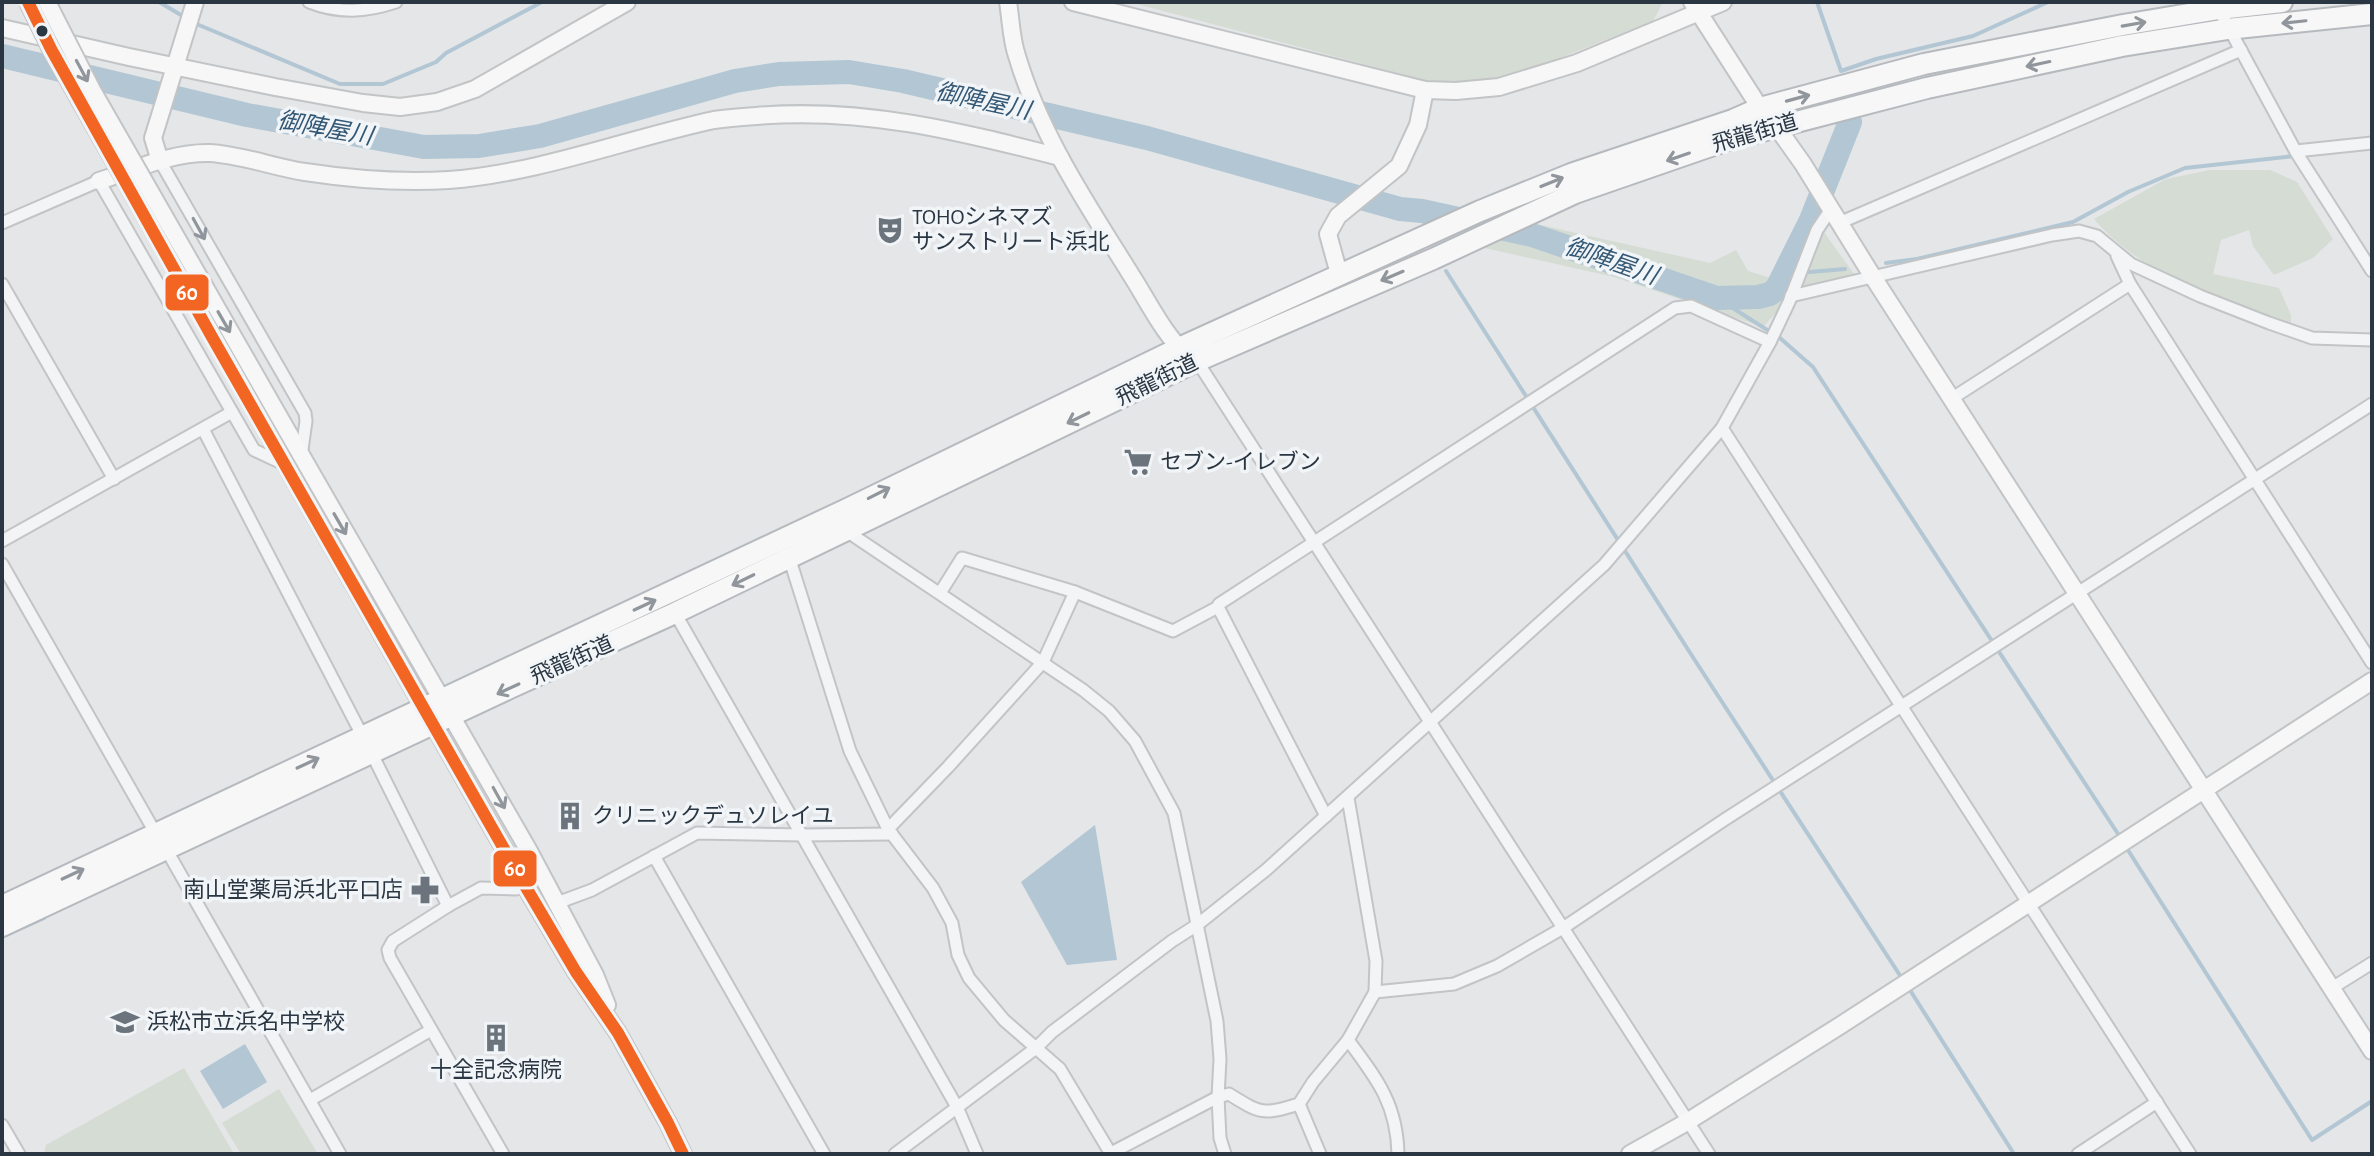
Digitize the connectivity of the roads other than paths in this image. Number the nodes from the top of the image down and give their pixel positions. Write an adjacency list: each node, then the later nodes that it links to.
1 (28, 2): 46 (street, bridge)
2 (47, 2): 46 (street, one-way to 46, bridge)
3 (195, 2): 17 (street)
4 (309, 2): 5 (street)
5 (396, 2)
6 (627, 2): 17 (street)
7 (1008, 2): 22 (street)
8 (1073, 2): 18 (street)
9 (1723, 2): 12 (street)
10 (2282, 2): 11 (highway, 飛龍街道)
11 (2217, 6): 15 (street); 19 (highway, 飛龍街道, one-way to 11)
12 (1695, 7): 18 (street); 19 (street)
13 (2372, 14): 15 (highway, 飛龍街道, one-way to 15)
14 (2, 28): 17 (street)
15 (2228, 29): 16 (street); 20 (highway, 飛龍街道, one-way to 20)
16 (2241, 50): 23 (street); 26 (street)
17 (176, 65): 24 (street)
18 (1425, 90): 32 (street)
19 (1760, 108): 20 (street); 32 (highway, 飛龍街道, one-way to 19)
20 (1776, 126): 26 (street); 40 (highway, 飛龍街道, one-way to 40)
21 (2372, 143): 23 (street)
22 (1056, 150): 24 (street); 39 (street)
23 (2298, 154): 29 (street)
24 (160, 161): 25 (street); 46 (street, one-way to 46)
25 (99, 181): 27 (street); 43 (street)
26 (1835, 216): 33 (street); 36 (street)
27 (2, 223)
28 (2372, 246): 29 (street)
29 (2357, 248): 31 (street)
30 (2115, 251): 33 (street); 35 (street); 37 (street)
31 (2372, 271)
32 (1339, 274): 39 (highway, 飛龍街道)
33 (1873, 277): 36 (street); 41 (street)
34 (2, 284): 47 (street)
35 (2130, 284): 41 (street); 48 (street)
36 (1791, 296): 38 (street)
37 (2372, 340)
38 (1770, 342): 44 (street); 51 (street)
39 (1179, 348): 40 (street); 63 (highway, 飛龍街道, one-way to 39)
40 (1197, 361): 49 (highway, 飛龍街道, one-way to 49); 51 (street)
41 (1951, 399): 56 (street)
42 (2372, 404): 48 (street)
43 (232, 412): 45 (street); 46 (street)
44 (1722, 428): 62 (street); 64 (street)
45 (203, 429): 47 (street); 65 (street)
46 (294, 461): 63 (street)
47 (114, 479): 50 (street)
48 (2255, 481): 56 (street); 60 (street)
49 (845, 530): 52 (highway, 飛龍街道); 55 (street)
50 (2, 541)
51 (1313, 542): 57 (street); 64 (street)
52 (789, 557): 58 (highway, 飛龍街道, one-way to 58); 69 (street)
53 (2, 564): 71 (street)
54 (1075, 592): 55 (street); 57 (street); 59 (street)
55 (940, 593): 59 (street)
56 (2077, 594): 62 (street); 66 (street)
57 (1218, 607): 68 (street)
58 (675, 613): 63 (highway, 飛龍街道, one-way to 63); 70 (street)
59 (1043, 662): 69 (street); 78 (street)
60 (2372, 663)
61 (2372, 681): 66 (street)
62 (1903, 706): 74 (street); 80 (street)
63 (438, 712): 65 (highway, 飛龍街道); 73 (street); 75 (street, one-way to 75)
64 (1430, 722): 67 (street); 80 (street)
65 (367, 746): 71 (highway, 飛龍街道); 77 (street)
66 (2204, 790): 74 (street); 82 (street)
67 (1348, 798): 68 (street); 83 (street)
68 (1326, 816): 78 (street)
69 (890, 831): 70 (street); 87 (street)
70 (802, 835): 72 (street); 93 (street)
71 (161, 841): 76 (highway, 飛龍街道, one-way to 71); 79 (highway, 飛龍街道); 90 (street)
72 (654, 856): 75 (street); 101 (street)
73 (524, 884): 77 (street); 85 (street)
74 (2029, 902): 91 (street); 94 (street)
75 (557, 903): 85 (street)
76 (2, 906)
77 (448, 906): 84 (street)
78 (1197, 925): 87 (street); 89 (street)
79 (2, 926)
80 (1563, 928): 83 (street); 94 (street)
81 (2372, 963): 82 (street)
82 (2332, 988): 88 (street)
83 (1375, 992): 86 (street)
84 (431, 1030): 90 (street); 99 (street)
85 (618, 1033): 100 (street)
86 (1348, 1040): 92 (street); 106 (street)
87 (1036, 1048): 93 (street); 96 (street)
88 (2372, 1051)
89 (1218, 1097): 92 (street); 96 (street); 104 (street)
90 (310, 1100): 98 (street)
91 (2157, 1102): 109 (street); 110 (street)
92 (1299, 1104): 105 (street)
93 (957, 1107): 102 (street); 103 (street)
94 (1687, 1122): 107 (street); 108 (street)
95 (2, 1125): 97 (street)
96 (1111, 1153)
97 (19, 1154)
98 (340, 1154)
99 (503, 1154)
100 (683, 1154)
101 (824, 1154)
102 (895, 1154)
103 (977, 1154)
104 (1225, 1154)
105 (1320, 1154)
106 (1398, 1154)
107 (1630, 1154)
108 (1709, 1154)
109 (2078, 1154)
110 (2190, 1154)

